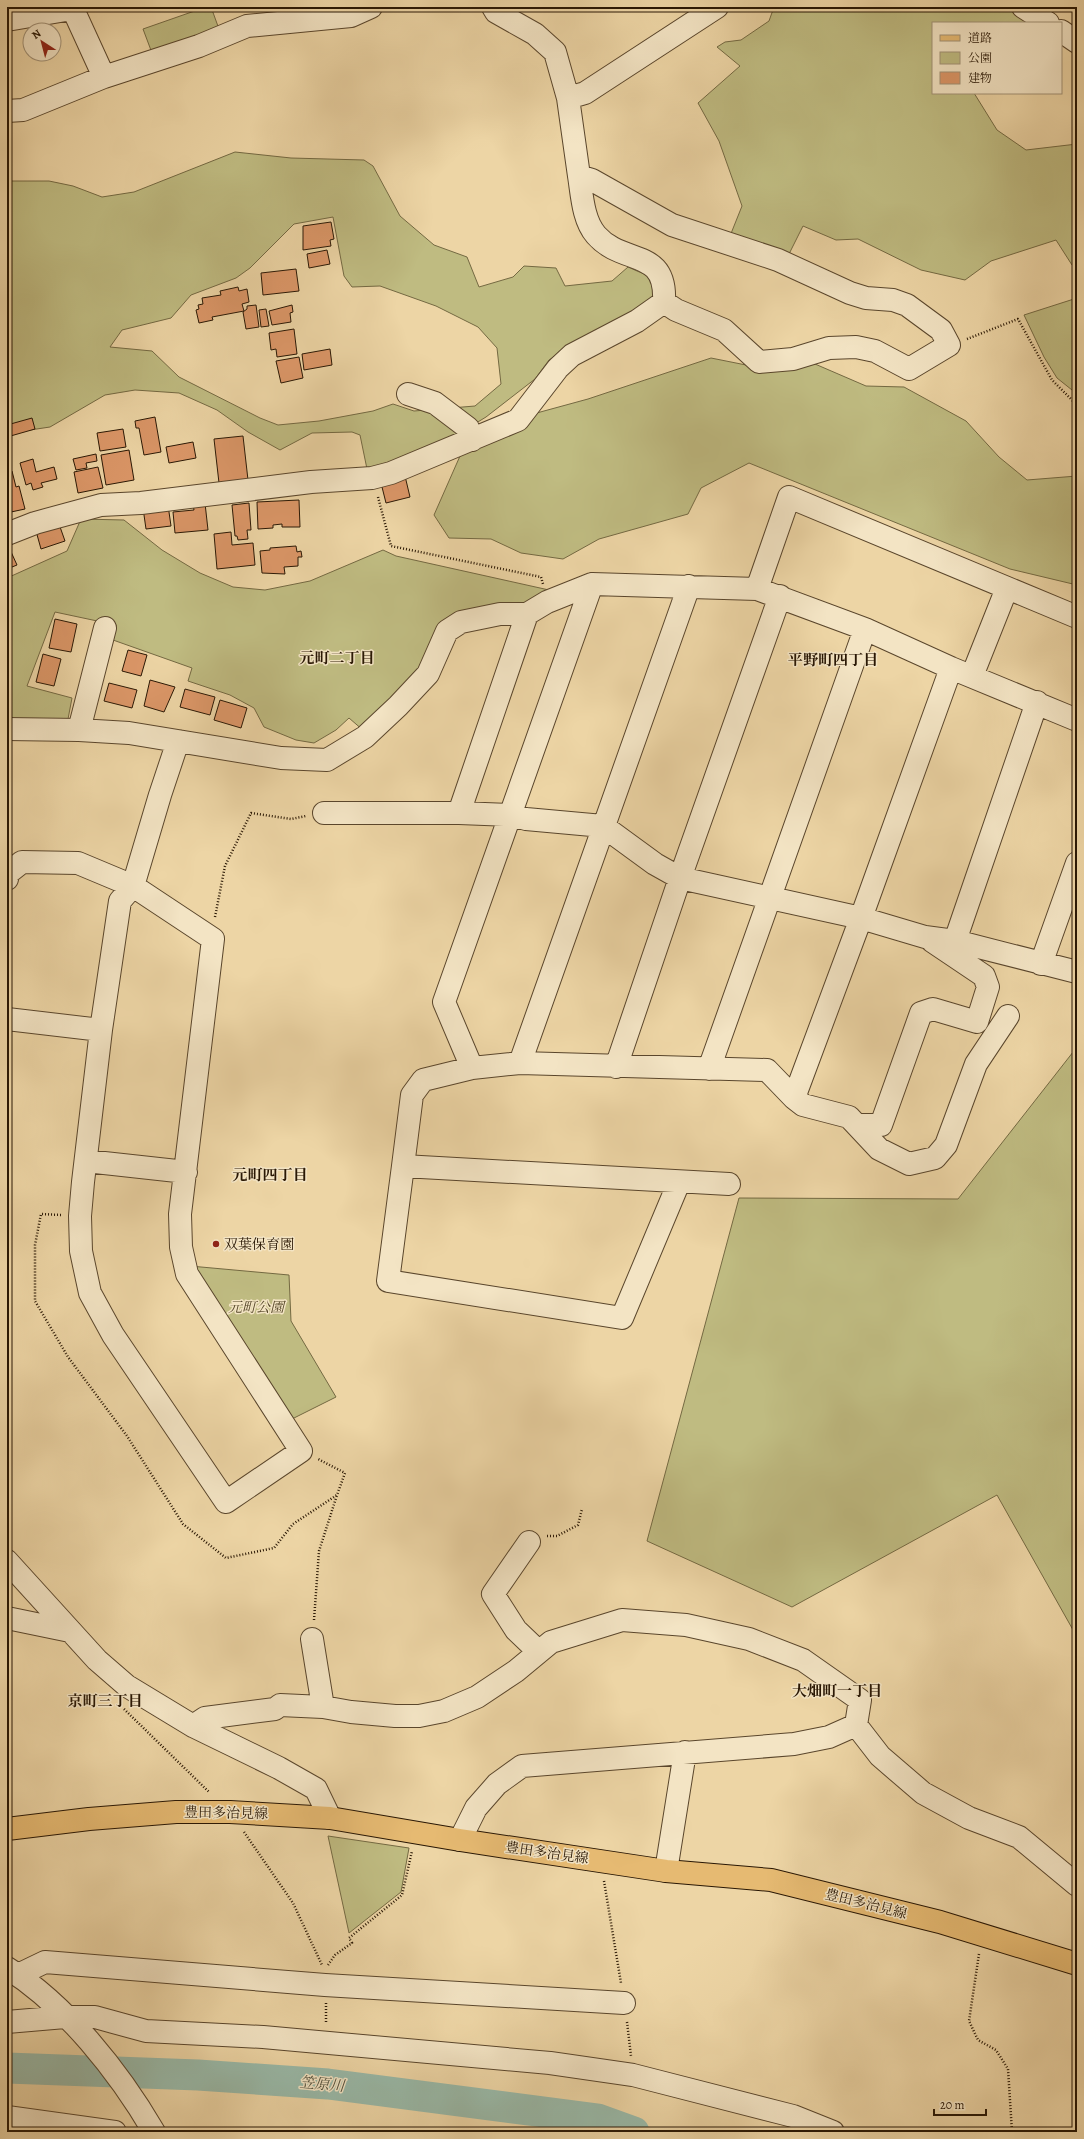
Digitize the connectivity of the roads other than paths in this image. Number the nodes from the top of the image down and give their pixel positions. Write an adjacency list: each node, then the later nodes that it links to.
1 (371, 7): 10 (street)
2 (492, 7): 11 (street)
3 (717, 7): 11 (street)
4 (1023, 7): 7 (street)
5 (72, 8): 6 (street); 10 (street)
6 (7, 20)
7 (1046, 22)
8 (1062, 32): 9 (street)
9 (1077, 42)
10 (104, 77): 12 (street)
11 (568, 98): 13 (street)
12 (7, 111)
13 (579, 176): 14 (street); 14 (street)
14 (664, 302): 16 (street)
15 (408, 394): 16 (street)
16 (472, 440): 17 (street)
17 (7, 534)
18 (592, 584): 19 (street); 23 (street); 36 (street)
19 (689, 586): 21 (street); 37 (street)
20 (1007, 588): 21 (street); 24 (street); 28 (street)
21 (757, 589): 22 (street)
22 (780, 596): 26 (street); 39 (street)
23 (527, 614): 33 (street); 35 (street)
24 (1077, 618)
25 (105, 628): 32 (street)
26 (865, 629): 27 (street); 42 (street)
27 (951, 668): 28 (street); 43 (street)
28 (972, 676): 29 (street)
29 (1037, 702): 30 (street); 45 (street)
30 (1077, 720)
31 (7, 729): 32 (street)
32 (79, 730): 33 (street)
33 (178, 741): 41 (street)
34 (324, 813): 35 (street)
35 (459, 813): 36 (street)
36 (511, 815): 37 (street); 53 (street)
37 (603, 826): 39 (street); 51 (street)
38 (1077, 863): 46 (street)
39 (680, 878): 42 (street); 52 (street)
40 (7, 879): 41 (street)
41 (133, 886): 50 (street); 59 (street)
42 (769, 899): 43 (street); 54 (street)
43 (861, 918): 44 (street); 55 (street)
44 (925, 937): 45 (street); 56 (street)
45 (955, 941): 46 (street)
46 (1041, 964): 47 (street)
47 (1077, 972)
48 (1008, 1016): 56 (street)
49 (7, 1019): 50 (street)
50 (101, 1030): 57 (street)
51 (520, 1063): 52 (street); 53 (street)
52 (616, 1066): 54 (street)
53 (472, 1068): 58 (street)
54 (709, 1069): 55 (street)
55 (794, 1098): 56 (street)
56 (858, 1126)
57 (86, 1161): 59 (street); 59 (street)
58 (403, 1166): 60 (street); 60 (street)
59 (186, 1172)
60 (679, 1182): 61 (street)
61 (729, 1184)
62 (529, 1542): 67 (street)
63 (7, 1561): 65 (street)
64 (7, 1618): 65 (street)
65 (70, 1631): 70 (street)
66 (312, 1638): 68 (street)
67 (539, 1652): 68 (street); 69 (street)
68 (323, 1707): 70 (street)
69 (856, 1725): 71 (street); 76 (street)
70 (193, 1726): 72 (street)
71 (685, 1752): 74 (street); 75 (street)
72 (330, 1818): 73 (main road, 豊田多治見線); 74 (main road, 豊田多治見線)
73 (7, 1829)
74 (460, 1840): 75 (main road, 豊田多治見線)
75 (666, 1871): 77 (main road, 豊田多治見線)
76 (1077, 1885)
77 (1077, 1964)
78 (13, 1971): 79 (street); 80 (street)
79 (624, 2003)
80 (65, 2017): 81 (street); 83 (street); 85 (street)
81 (7, 2022)
82 (7, 2117): 84 (street)
83 (150, 2125)
84 (115, 2132)
85 (833, 2132)

